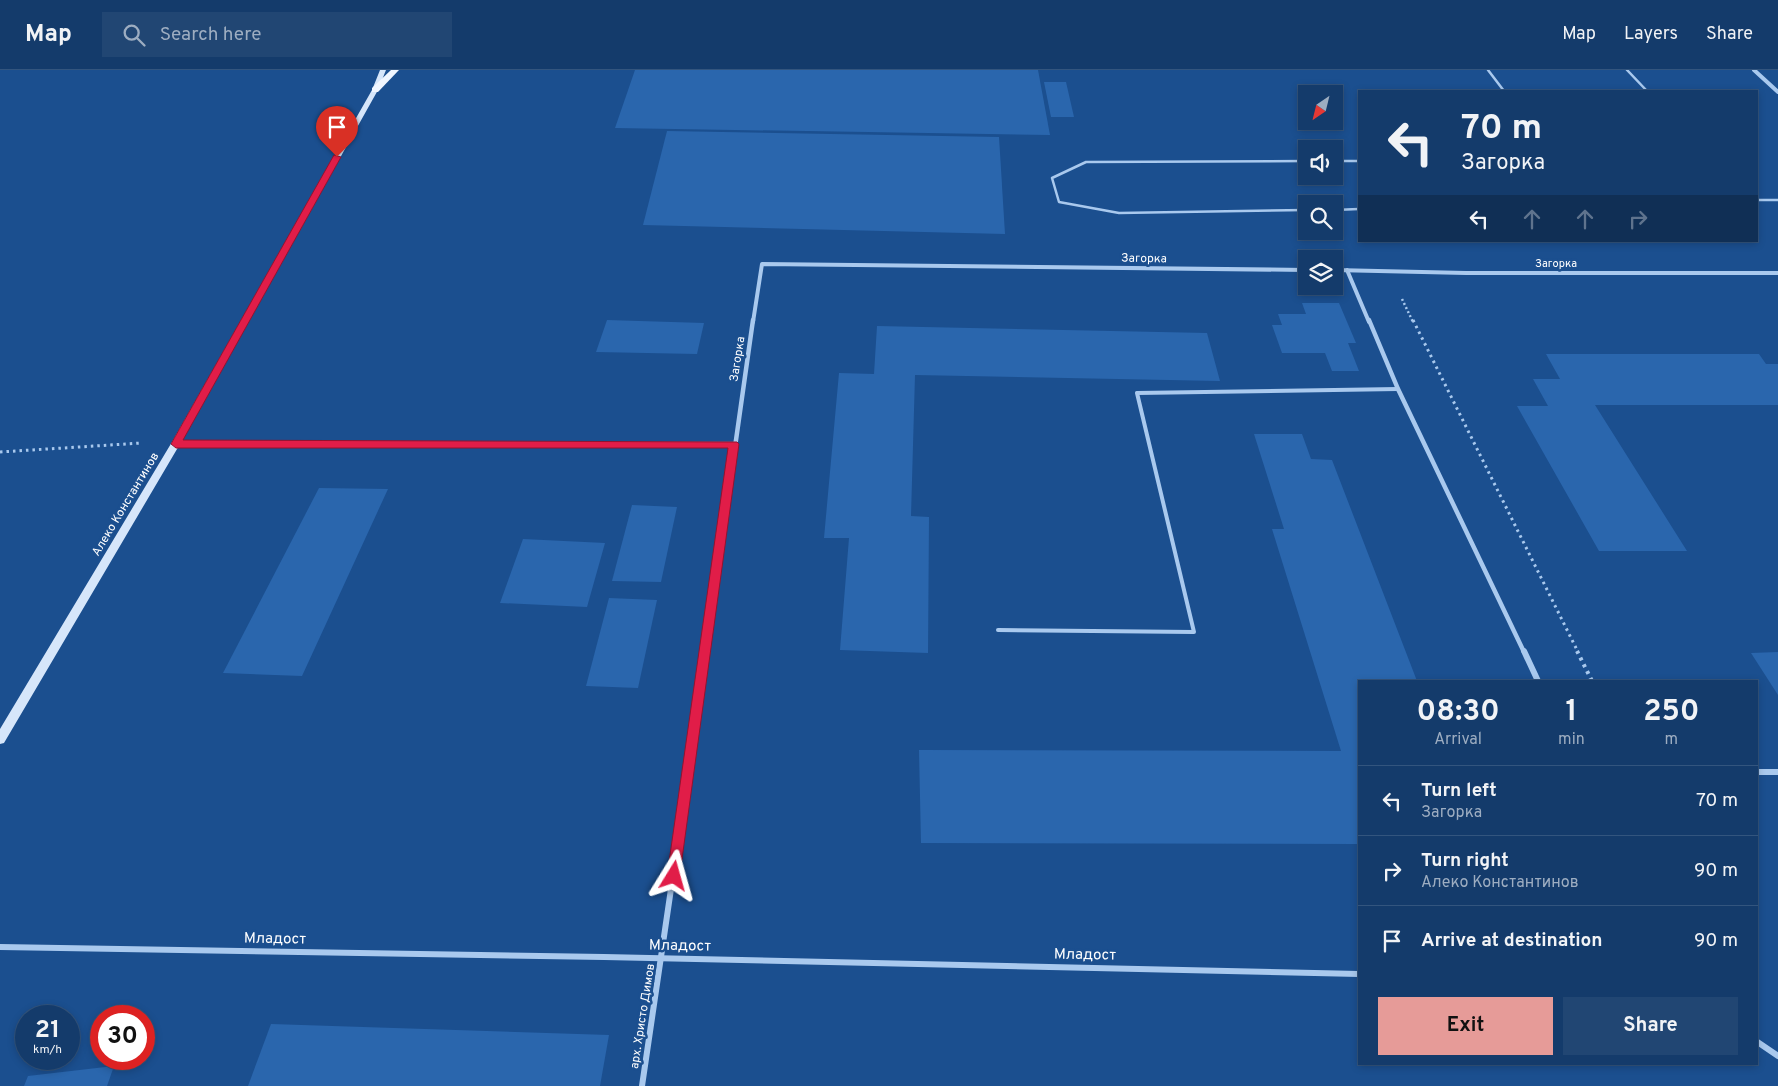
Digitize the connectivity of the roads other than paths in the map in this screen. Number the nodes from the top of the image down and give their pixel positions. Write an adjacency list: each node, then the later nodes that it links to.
1 (395, 70): 6 (main road)
2 (1488, 70): 7 (lane)
3 (1627, 70): 8 (lane)
4 (1754, 70): 9 (street)
5 (380, 72): 6 (street, Алеко Константинов)
6 (375, 90): 23 (street, Алеко Константинов)
7 (1503, 90)
8 (1647, 90)
9 (1778, 92)
10 (1298, 161): 16 (lane)
11 (1343, 161): 12 (lane)
12 (1358, 161)
13 (1758, 200): 14 (lane)
14 (1778, 200)
15 (1358, 209): 17 (lane)
16 (1298, 210)
17 (1343, 210)
18 (1298, 270): 24 (street, Загорка)
19 (1343, 270): 20 (street, Загорка)
20 (1347, 270): 21 (street, Загорка); 22 (street)
21 (1778, 273)
22 (1398, 389): 25 (lane); 26 (street)
23 (176, 444): 24 (street); 27 (street, Алеко Константинов)
24 (734, 444): 31 (street, арх. Христо Димов)
25 (998, 630)
26 (1538, 680)
27 (0, 739)
28 (1758, 772): 29 (street)
29 (1778, 772)
30 (0, 947): 31 (street, Младост)
31 (663, 958): 32 (street, Младост); 35 (street, арх. Христо Димов)
32 (1358, 974)
33 (1758, 1042): 34 (street)
34 (1778, 1056)
35 (642, 1086)

